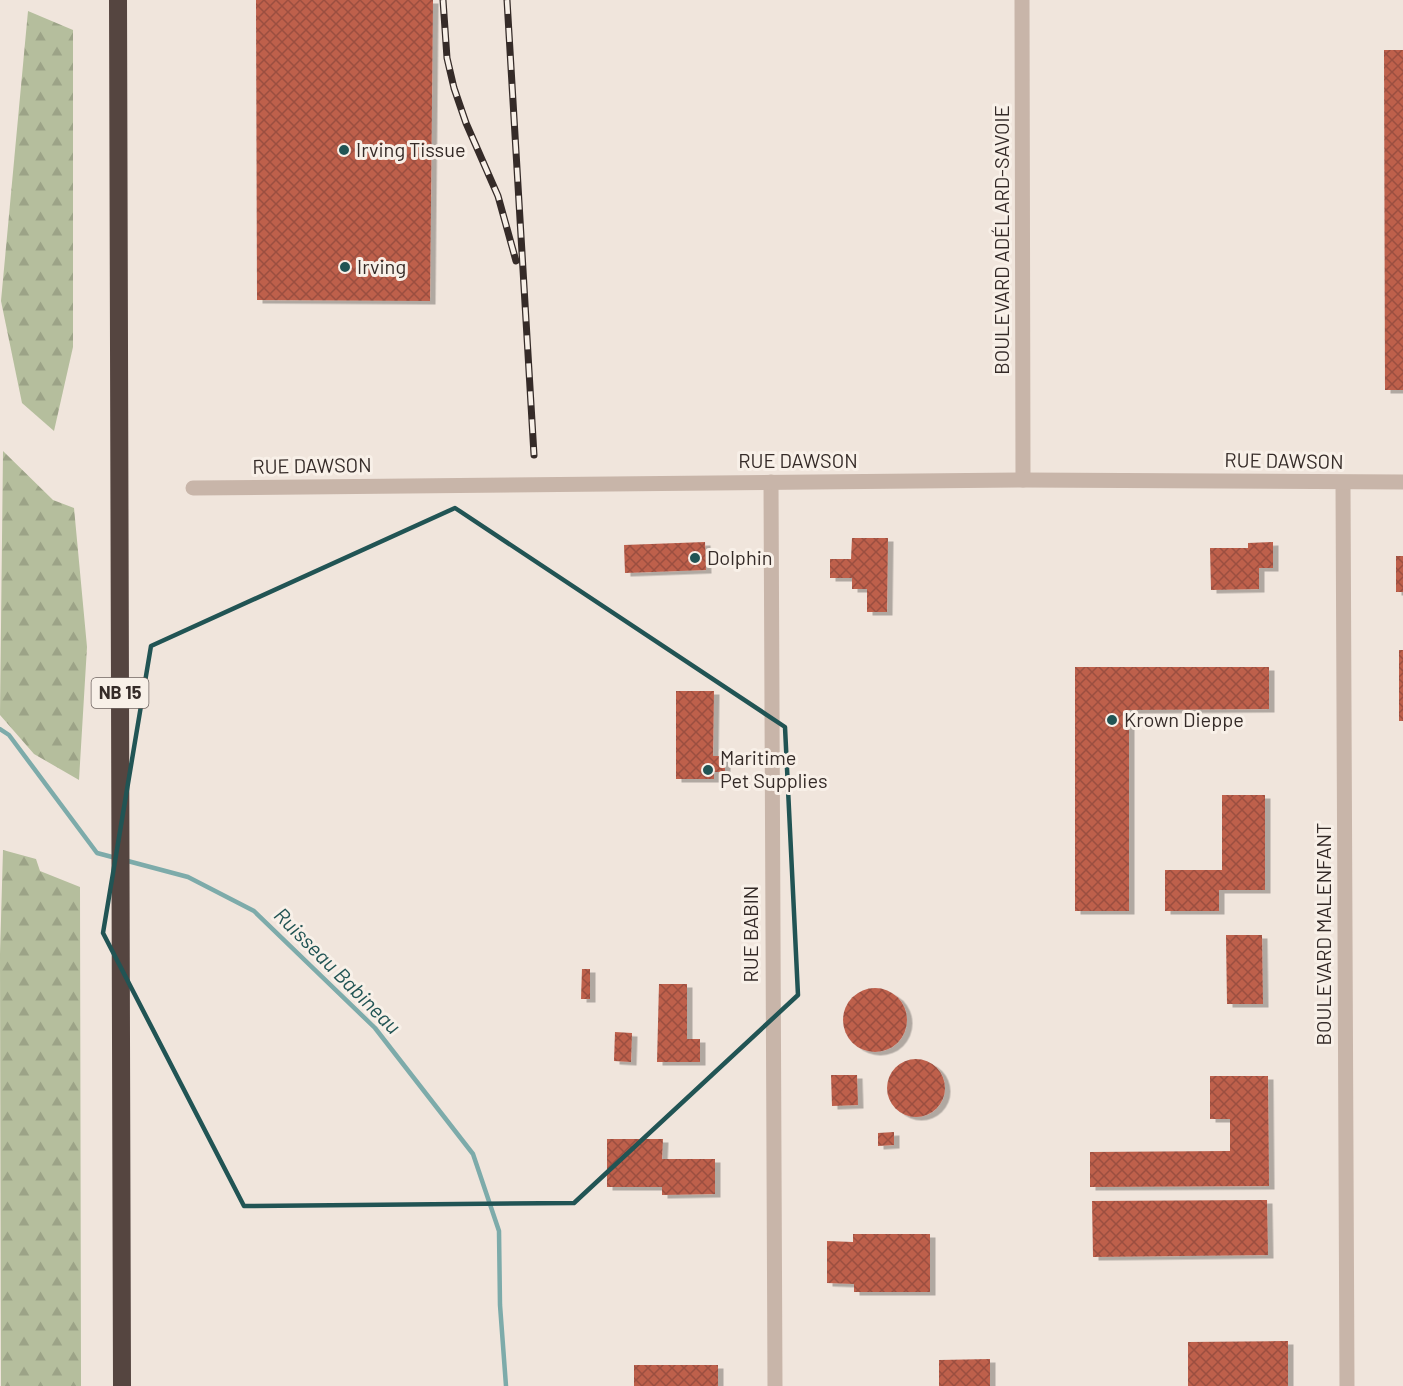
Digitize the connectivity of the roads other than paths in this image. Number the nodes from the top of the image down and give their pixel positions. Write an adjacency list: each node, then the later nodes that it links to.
1 (1022, 0): 3 (street, BOULEVARD ADÉLARD-SAVOIE)
2 (119, 5): 8 (highway, NB 15)
3 (1023, 480): 4 (street, RUE DAWSON); 6 (street, RUE DAWSON)
4 (771, 482): 7 (street, RUE DAWSON); 9 (street, RUE BABIN)
5 (1403, 482): 6 (street, RUE DAWSON)
6 (1343, 483): 10 (street, BOULEVARD MALENFANT)
7 (193, 488)
8 (122, 1386)
9 (774, 1386)
10 (1347, 1386)

